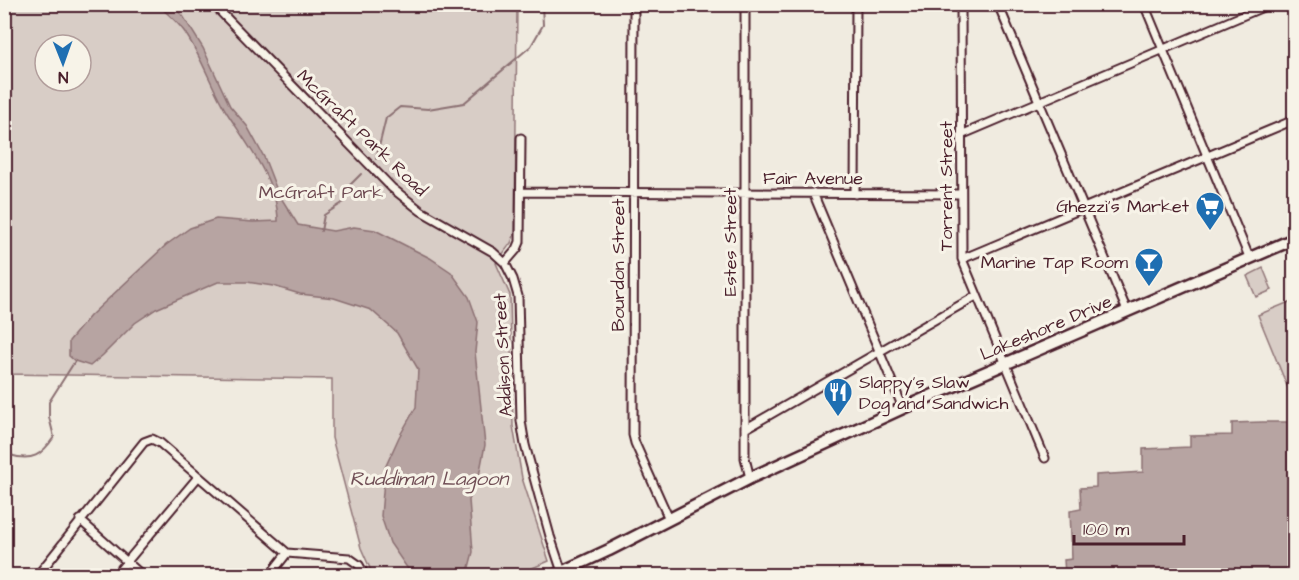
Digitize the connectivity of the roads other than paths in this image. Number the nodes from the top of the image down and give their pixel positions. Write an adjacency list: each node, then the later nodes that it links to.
1 (213, 4): 25 (street, McGraft Park Road)
2 (634, 4): 16 (street, Bourdon Street)
3 (745, 4): 17 (street, Estes Street)
4 (856, 4): 19 (street)
5 (961, 4): 12 (street, Torrent Street)
6 (998, 4): 10 (street)
7 (1144, 4): 9 (street)
8 (1270, 4): 9 (street)
9 (1164, 50): 10 (street); 14 (street)
10 (1039, 103): 12 (street); 21 (street)
11 (1294, 120): 14 (street)
12 (961, 135): 20 (street, Torrent Street)
13 (520, 138): 15 (street)
14 (1209, 157): 21 (street); 23 (street)
15 (521, 192): 16 (street, Fair Avenue); 25 (street)
16 (634, 192): 17 (street, Fair Avenue); 35 (street, Bourdon Street)
17 (745, 193): 18 (street, Fair Avenue); 31 (street, Estes Street)
18 (813, 193): 19 (street, Fair Avenue); 28 (street)
19 (855, 194): 20 (street, Fair Avenue)
20 (960, 194): 24 (street, Torrent Street)
21 (1084, 208): 24 (street); 27 (street)
22 (1294, 239): 23 (main road, Lakeshore Drive)
23 (1250, 257): 27 (main road, Lakeshore Drive)
24 (962, 259): 26 (street, Torrent Street)
25 (505, 263): 39 (street, Addison Street)
26 (976, 296): 28 (street); 29 (street, Torrent Street)
27 (1127, 311): 29 (main road, Lakeshore Drive)
28 (880, 352): 30 (street); 31 (street)
29 (1005, 363): 30 (main road, Lakeshore Drive); 32 (street, Torrent Street)
30 (903, 408): 34 (main road, Lakeshore Drive)
31 (745, 429): 34 (street, Estes Street)
32 (1045, 458)
33 (198, 477): 36 (street); 37 (street); 38 (street)
34 (750, 478): 35 (main road, Lakeshore Drive)
35 (669, 519): 39 (main road, Lakeshore Drive)
36 (80, 520): 38 (street); 40 (street)
37 (287, 554): 43 (street); 44 (street)
38 (127, 561): 41 (street); 42 (street)
39 (557, 574)
40 (37, 576)
41 (115, 576)
42 (143, 576)
43 (268, 576)
44 (365, 576)

